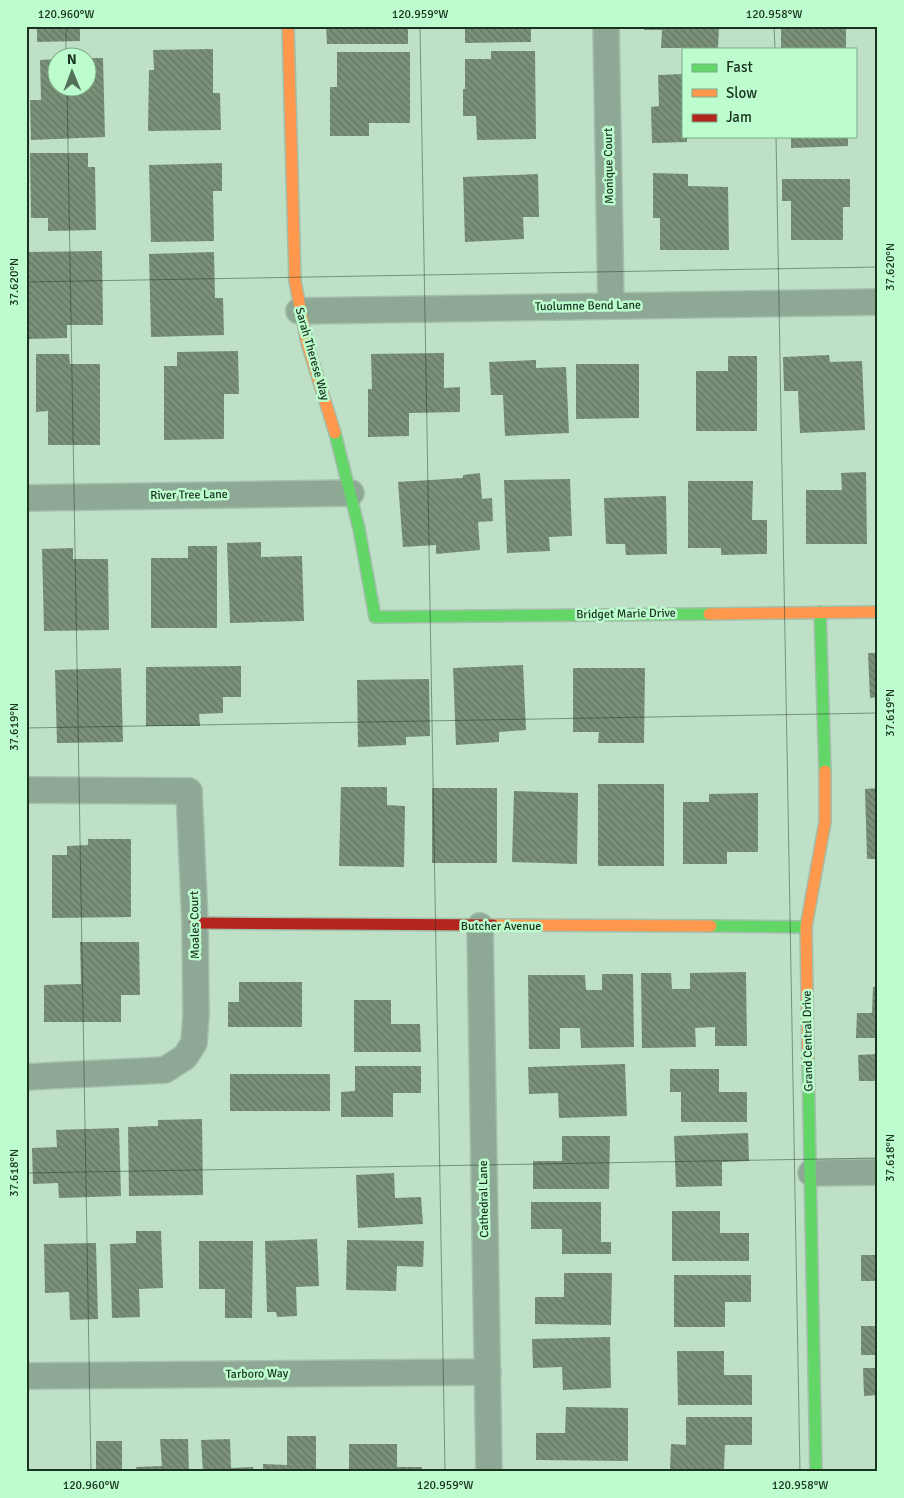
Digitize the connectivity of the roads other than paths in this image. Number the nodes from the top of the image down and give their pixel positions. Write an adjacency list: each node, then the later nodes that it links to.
1 (288, 26): 5 (street, Sarah Therese Way)
2 (606, 26): 4 (street, Monique Court)
3 (878, 302): 4 (street, Tuolumne Bend Lane)
4 (611, 306): 5 (street, Tuolumne Bend Lane)
5 (299, 311): 6 (street, Sarah Therese Way)
6 (351, 492): 7 (street, River Tree Lane); 10 (street, Sarah Therese Way)
7 (26, 498)
8 (820, 612): 9 (street, Bridget Marie Drive); 10 (street, Bridget Marie Drive); 14 (street, Grand Central Drive)
9 (878, 612)
10 (375, 617)
11 (26, 790): 12 (street, Moales Court)
12 (195, 923): 13 (street, Butcher Avenue); 15 (street, Moales Court)
13 (480, 926): 14 (street, Butcher Avenue); 18 (street, Cathedral Lane)
14 (806, 927): 17 (street, Grand Central Drive)
15 (26, 1077)
16 (878, 1172): 17 (street)
17 (811, 1173): 21 (street, Grand Central Drive)
18 (488, 1372): 19 (street, Tarboro Way); 20 (street, Cathedral Lane)
19 (26, 1376)
20 (490, 1472)
21 (816, 1472)

